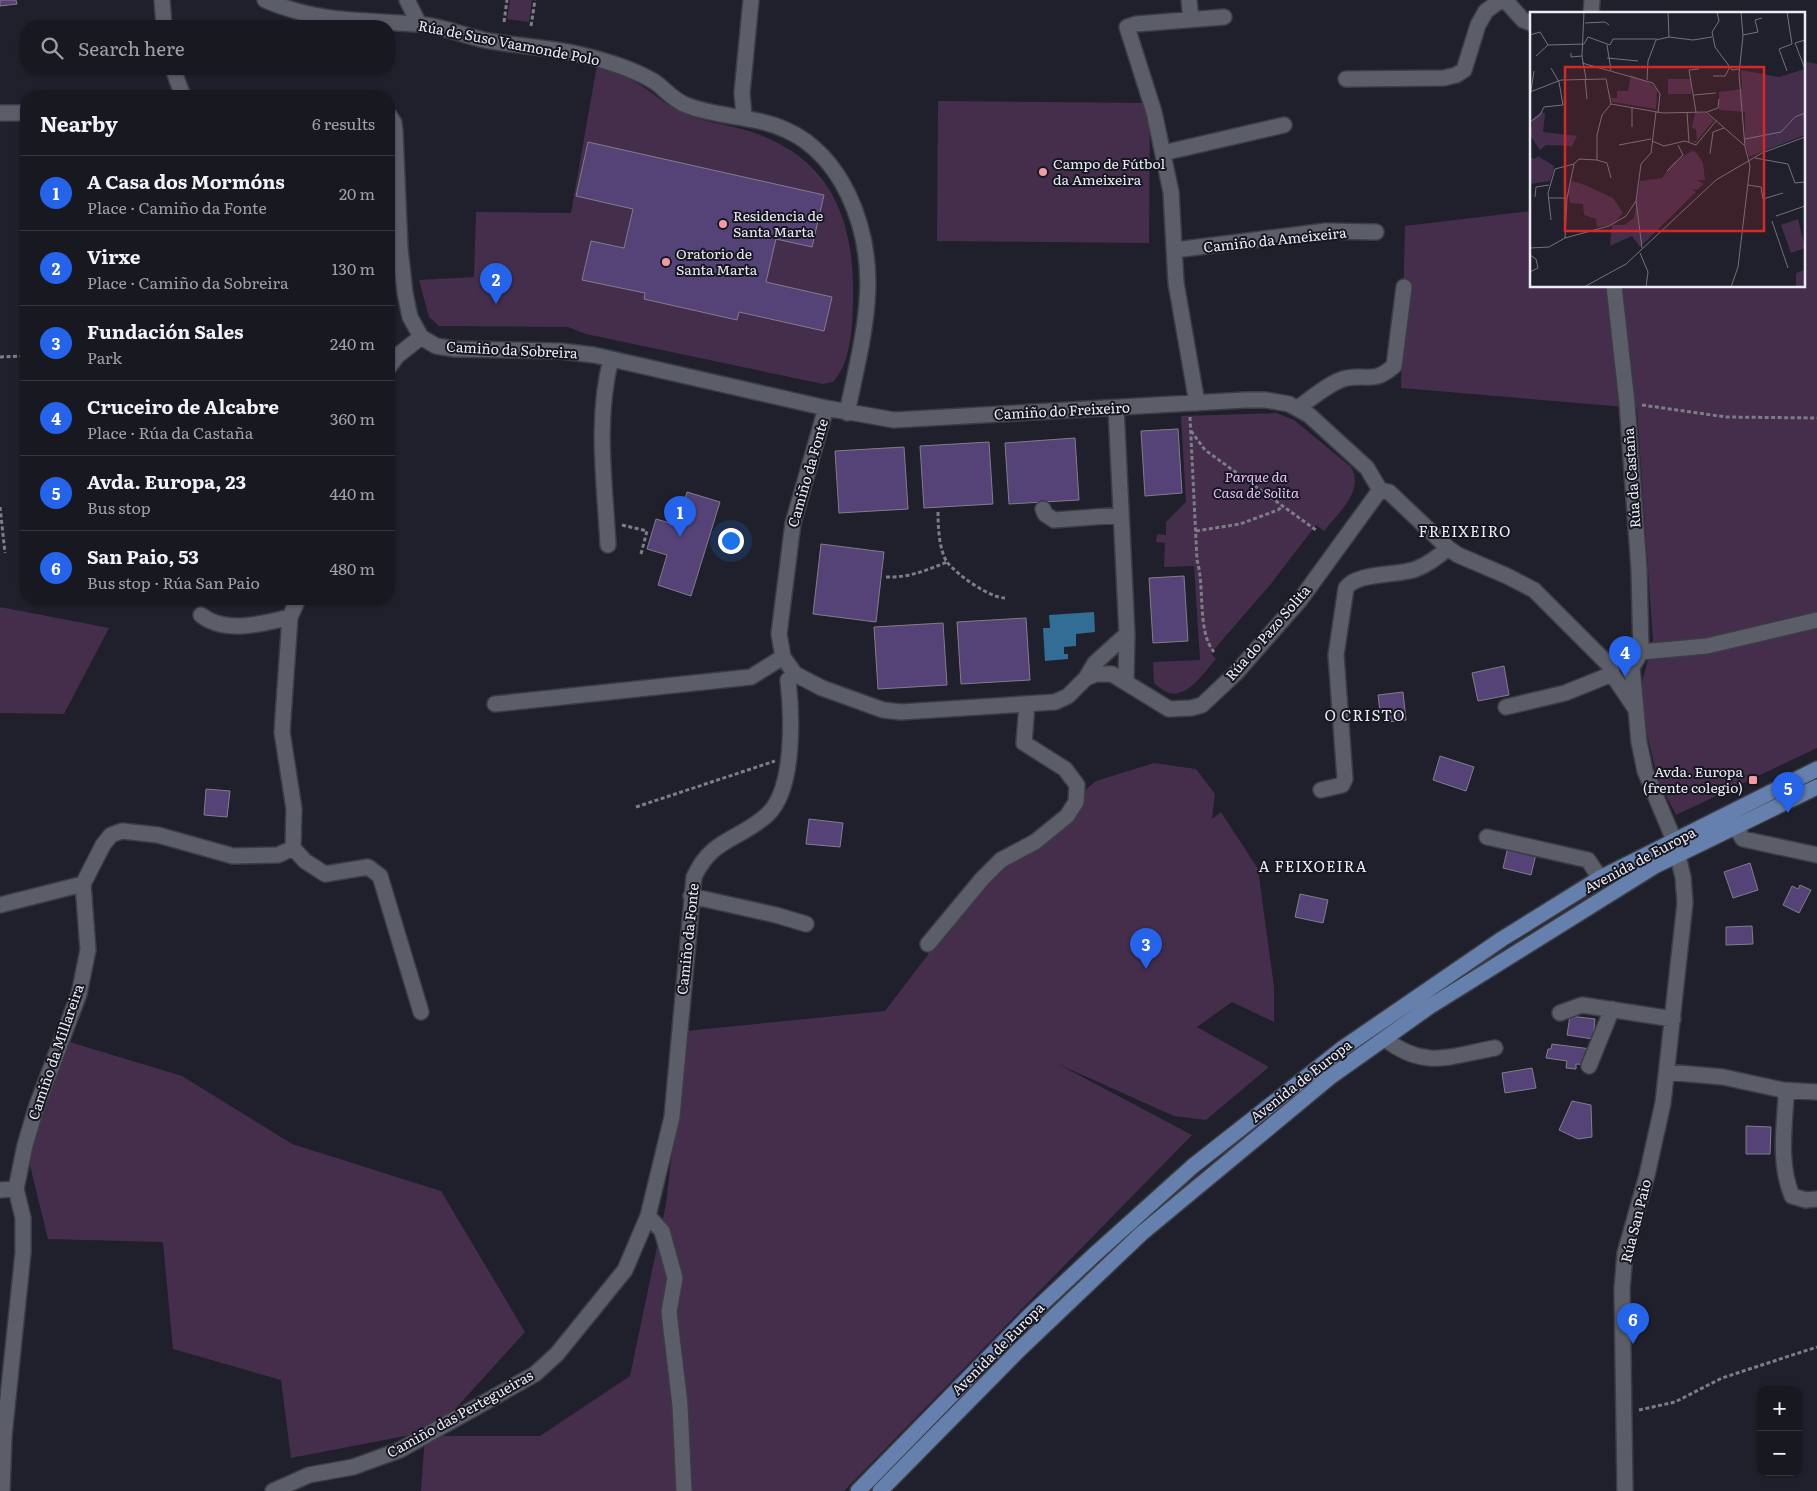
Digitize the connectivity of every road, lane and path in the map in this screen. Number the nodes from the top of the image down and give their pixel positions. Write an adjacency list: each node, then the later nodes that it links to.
1 (162, 0): 11 (street)
2 (265, 0): 12 (street, Rúa de Suso Vaamonde Polo)
3 (407, 0): 16 (street)
4 (507, 0): 13 (path)
5 (535, 0): 17 (path)
6 (751, 0): 23 (street)
7 (1189, 0): 10 (street)
8 (1503, 0): 15 (street); 19 (street)
9 (1224, 16): 10 (street)
10 (1191, 19): 26 (street)
11 (164, 20)
12 (345, 20)
13 (504, 22)
14 (395, 23): 16 (street, Rúa de Suso Vaamonde Polo)
15 (1530, 23)
16 (419, 24): 23 (street, Rúa de Suso Vaamonde Polo)
17 (531, 26)
18 (175, 75): 20 (street)
19 (1346, 79)
20 (181, 90)
21 (0, 113): 22 (street)
22 (20, 113)
23 (744, 117): 41 (street, Rúa de Suso Vaamonde Polo)
24 (1284, 125): 26 (street)
25 (395, 132): 31 (street)
26 (1163, 153): 28 (street)
27 (1376, 232): 28 (street, Camiño da Ameixeira)
28 (1175, 250): 39 (street)
29 (1404, 287): 40 (street)
30 (1614, 288): 36 (street, Rúa da Castaña)
31 (421, 337): 34 (street); 35 (street, Camiño da Sobreira)
32 (20, 356): 33 (path)
33 (0, 357)
34 (395, 359)
35 (611, 359): 37 (street, Camiño da Sobreira); 50 (street)
36 (1626, 403): 42 (path); 66 (street, Rúa da Castaña)
37 (826, 408): 41 (street, Camiño do Freixeiro); 67 (street, Camiño da Fonte)
38 (1116, 408): 39 (street, Camiño do Freixeiro); 41 (street, Camiño do Freixeiro); 49 (street)
39 (1193, 408): 40 (street, Camiño do Freixeiro); 43 (path)
40 (1298, 408): 44 (street, Camiño do Freixeiro)
41 (847, 413)
42 (1817, 418)
43 (1190, 431): 45 (path); 52 (path)
44 (1380, 490): 54 (street, Camiño do Freixeiro); 72 (street, Rúa do Pazo Solita)
45 (1283, 506): 51 (path); 52 (path)
46 (0, 507): 55 (path)
47 (1043, 509): 49 (street)
48 (938, 512): 57 (path)
49 (1120, 515): 64 (street)
50 (607, 521): 53 (street); 56 (path)
51 (1316, 530)
52 (1196, 531): 65 (path)
53 (608, 545)
54 (1448, 548): 69 (street, Camiño do Freixeiro); 80 (street)
55 (5, 553)
56 (641, 554)
57 (947, 562): 58 (path); 59 (path)
58 (886, 576)
59 (1005, 598)
60 (295, 605): 62 (street)
61 (201, 615): 62 (street)
62 (290, 617): 85 (street)
63 (1817, 620): 66 (street)
64 (1127, 634): 71 (street); 72 (street)
65 (1214, 652)
66 (1641, 652): 68 (street)
67 (782, 657): 70 (street, Camiño da Fonte); 73 (street)
68 (1632, 667): 69 (street); 76 (street)
69 (1612, 670): 75 (street); 76 (street, Camiño do Freixeiro)
70 (794, 674): 74 (street, Camiño da Fonte); 77 (street, Camiño da Fonte)
71 (1086, 678): 72 (street, Rúa do Pazo Solita); 74 (street, Camiño da Fonte)
72 (1126, 681)
73 (495, 704)
74 (1027, 704): 92 (street)
75 (1506, 707)
76 (1635, 708): 84 (street)
77 (788, 757): 81 (path); 89 (street, Camiño da Fonte)
78 (1817, 769): 84 (main road, Avenida de Europa)
79 (1817, 787): 82 (main road, Avenida de Europa)
80 (1321, 790)
81 (636, 807)
82 (1735, 826): 84 (main road, Avenida de Europa); 86 (street)
83 (1487, 837): 87 (street)
84 (1675, 847): 87 (main road, Avenida de Europa); 96 (street, Rúa San Paio); 97 (main road, Avenida de Europa)
85 (293, 848): 88 (street); 94 (street)
86 (1817, 855)
87 (1600, 878): 112 (main road, Avenida de Europa)
88 (83, 884): 90 (street); 103 (street, Camiño da Millareira)
89 (691, 896): 91 (street); 106 (street, Camiño da Fonte)
90 (0, 905)
91 (806, 924)
92 (928, 944)
93 (1612, 1009): 95 (street); 96 (street); 99 (street)
94 (421, 1012)
95 (1560, 1014)
96 (1673, 1019): 100 (street, Rúa San Paio)
97 (1385, 1039): 98 (street); 113 (main road, Avenida de Europa)
98 (1495, 1048)
99 (1589, 1066)
100 (1667, 1072): 101 (street); 108 (street, Rúa San Paio)
101 (1783, 1090): 102 (street); 105 (street)
102 (1817, 1092)
103 (16, 1189): 104 (street); 109 (street, Camiño da Millareira)
104 (0, 1190)
105 (1817, 1199)
106 (648, 1216): 110 (street, Camiño das Pertegueiras); 111 (street)
107 (1817, 1347): 108 (path)
108 (1624, 1414): 114 (street, Rúa San Paio)
109 (2, 1491)
110 (273, 1491)
111 (684, 1491)
112 (858, 1491)
113 (880, 1491)
114 (1625, 1491)

